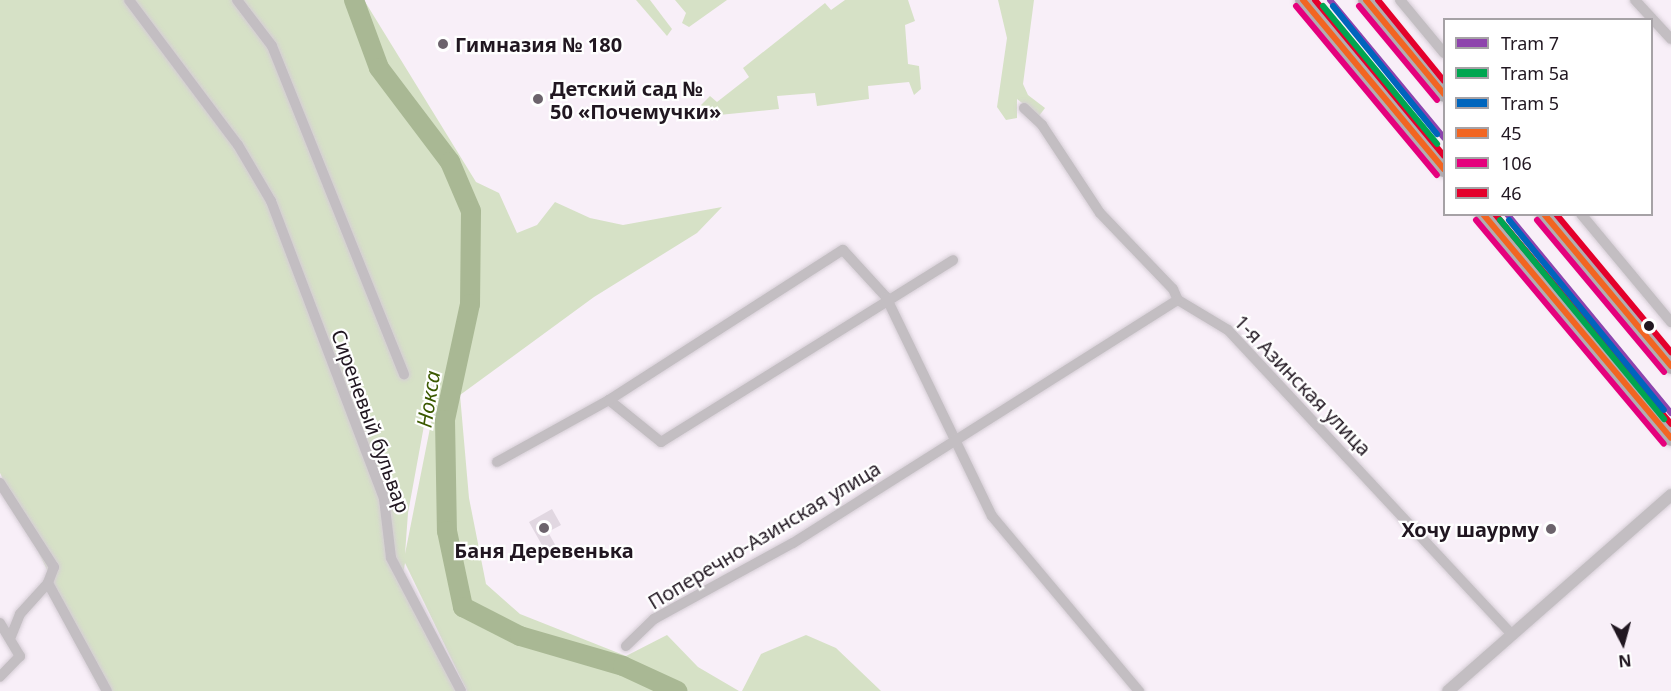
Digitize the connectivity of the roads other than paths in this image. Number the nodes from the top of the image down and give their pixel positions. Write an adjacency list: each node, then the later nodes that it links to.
1 (129, 0): 36 (street, Сиреневый бульвар)
2 (237, 0): 22 (street)
3 (1303, 0): 13 (main road)
4 (1366, 0): 11 (main road)
5 (1400, 0): 10 (street)
6 (1635, 0): 7 (street)
7 (1652, 18)
8 (1653, 20): 9 (street)
9 (1671, 39)
10 (1443, 52)
11 (1443, 93)
12 (1024, 108): 19 (street, 1-я Азинская улица)
13 (1443, 168)
14 (1485, 216): 24 (main road)
15 (1546, 216): 21 (main road)
16 (1583, 216): 20 (street)
17 (952, 260): 18 (street)
18 (886, 297): 23 (street); 23 (street); 25 (street)
19 (1178, 300): 25 (street, Поперечно-Азинская улица); 31 (street, 1-я Азинская улица)
20 (1671, 322)
21 (1671, 366)
22 (404, 375)
23 (609, 400): 26 (street)
24 (1671, 438)
25 (954, 440): 33 (street, Поперечно-Азинская улица); 37 (street)
26 (497, 462)
27 (0, 483): 29 (street)
28 (1671, 495): 31 (street)
29 (48, 583): 32 (street); 35 (street)
30 (0, 623): 32 (street)
31 (1512, 635): 38 (street)
32 (11, 636): 34 (street)
33 (626, 646)
34 (0, 677)
35 (106, 691)
36 (461, 691)
37 (1139, 691)
38 (1448, 691)

